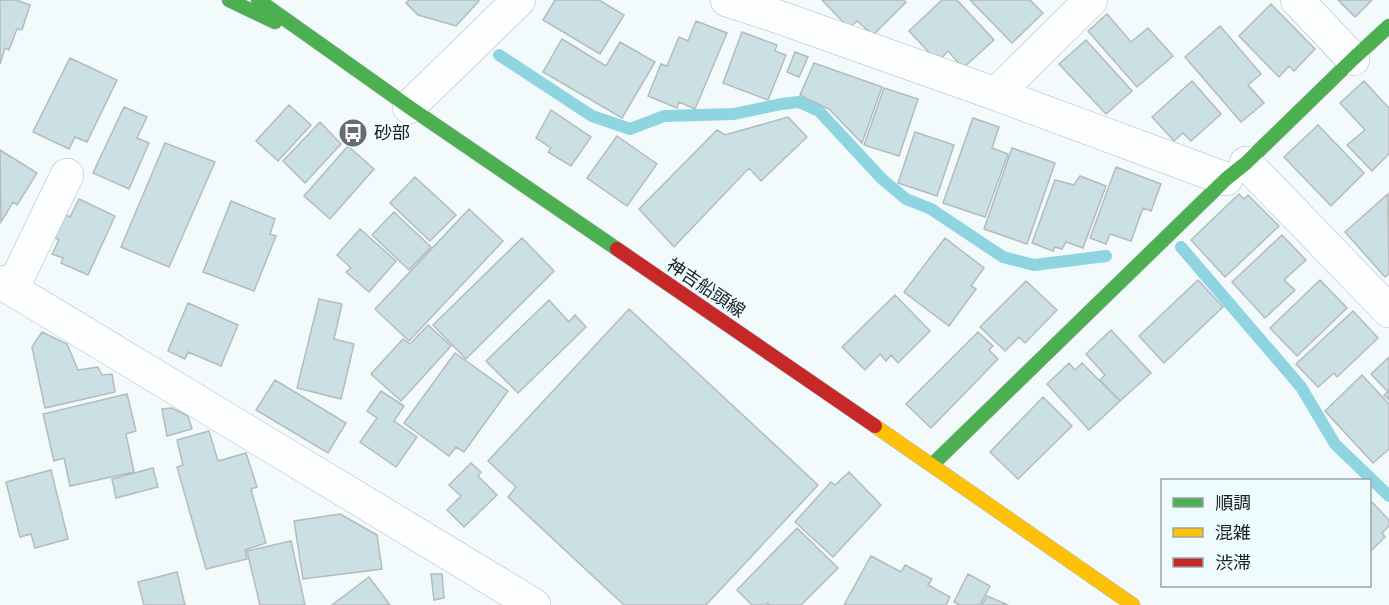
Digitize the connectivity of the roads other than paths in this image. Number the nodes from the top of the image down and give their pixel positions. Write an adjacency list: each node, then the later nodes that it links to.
1 (229, 0): 10 (main road)
2 (258, 0): 10 (main road, 神吉船頭線)
3 (283, 0): 10 (main road)
4 (519, 0): 13 (street)
5 (727, 0): 8 (street)
6 (1091, 0): 12 (street)
7 (1297, 0): 11 (street)
8 (780, 7): 12 (street)
9 (1389, 26): 11 (main road)
10 (315, 41): 13 (main road, 神吉船頭線)
11 (1353, 59): 14 (main road)
12 (996, 94): 14 (street)
13 (409, 107): 18 (main road, 神吉船頭線)
14 (1236, 171): 17 (street); 18 (main road)
15 (67, 175): 16 (street)
16 (6, 285): 19 (street)
17 (1389, 311)
18 (932, 465): 20 (main road, 神吉船頭線)
19 (534, 605)
20 (1133, 605)

